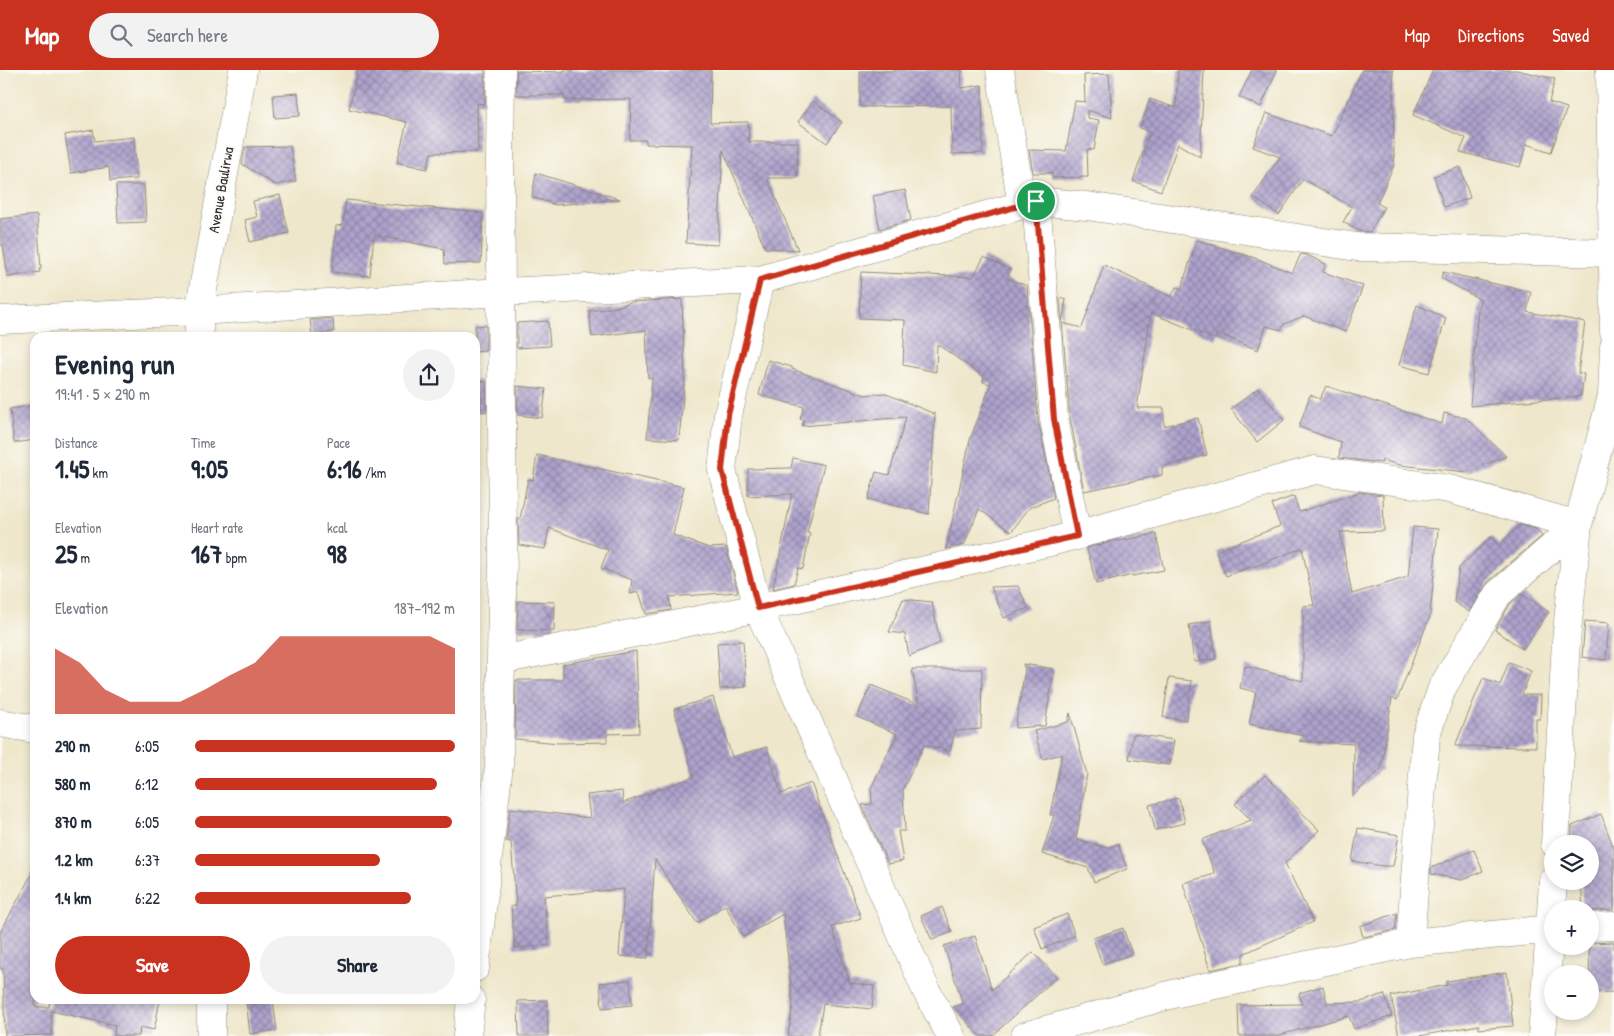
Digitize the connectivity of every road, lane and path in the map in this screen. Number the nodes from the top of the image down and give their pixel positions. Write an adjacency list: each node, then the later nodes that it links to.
1 (243, 70): 9 (street, Avenue Baulirwa)
2 (501, 70): 8 (street)
3 (1000, 70): 5 (street)
4 (1610, 70): 6 (street)
5 (1029, 203): 6 (street); 7 (street); 15 (street)
6 (1613, 253): 12 (street)
7 (760, 280): 8 (street); 16 (street)
8 (502, 292): 9 (street); 17 (street)
9 (199, 311): 10 (street); 11 (street, Avenue Baulirwa)
10 (0, 320)
11 (199, 332)
12 (1614, 332)
13 (1614, 348): 14 (street)
14 (1578, 525): 15 (street); 21 (street); 26 (street)
15 (1077, 536): 16 (street)
16 (758, 608): 17 (street); 32 (street)
17 (501, 660): 20 (street)
18 (0, 723): 19 (street)
19 (30, 728)
20 (487, 765): 22 (street)
21 (1555, 835)
22 (480, 883)
23 (1614, 926): 24 (street)
24 (1599, 927)
25 (1544, 930): 26 (street)
26 (1410, 943): 33 (street)
27 (1550, 955): 34 (street)
28 (211, 1004): 30 (street)
29 (471, 1004): 31 (street)
30 (211, 1036)
31 (467, 1036)
32 (951, 1036)
33 (1025, 1036)
34 (1542, 1036)

